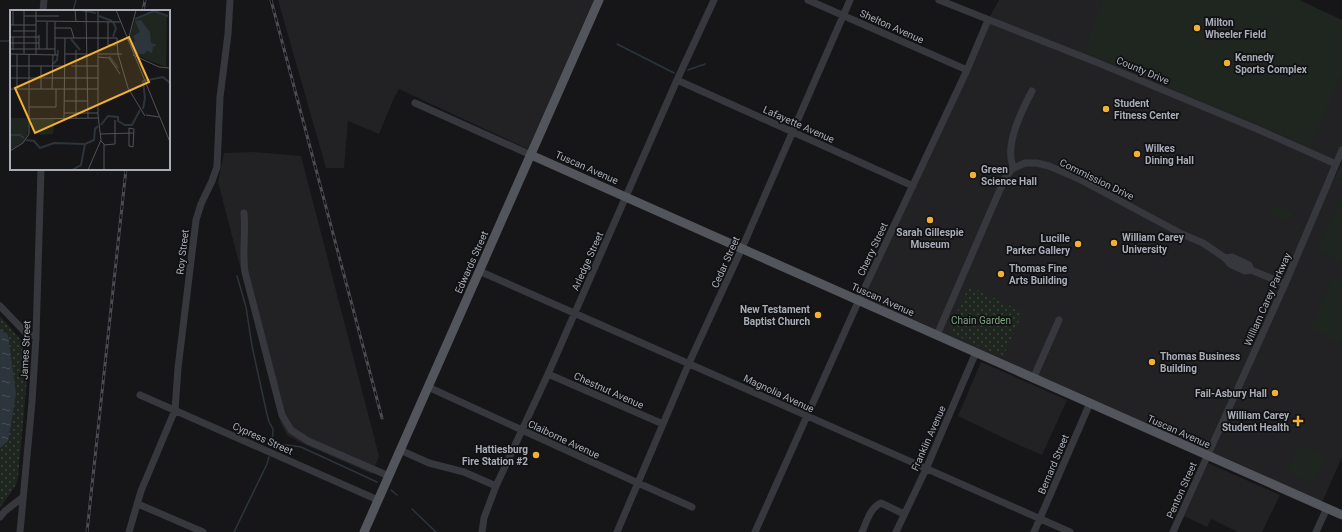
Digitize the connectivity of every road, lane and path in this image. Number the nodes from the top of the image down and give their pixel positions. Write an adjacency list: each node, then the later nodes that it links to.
1 (44, 0): 8 (street)
2 (230, 0): 40 (street, Roy Street)
3 (599, 0): 17 (main road, Edwards Street)
4 (714, 0): 12 (street, Arledge Street)
5 (808, 0): 9 (street, Shelton Avenue)
6 (850, 0): 9 (street, Cedar Street)
7 (939, 0): 10 (street, County Drive)
8 (43, 10)
9 (843, 15): 11 (street, Shelton Avenue); 15 (street, Cedar Street)
10 (988, 20): 11 (street, Cherry Street); 18 (street, County Drive)
11 (967, 70): 21 (street, Cherry Street)
12 (677, 80): 15 (street, Lafayette Avenue); 22 (street, Arledge Street)
13 (1032, 91): 19 (street)
14 (415, 103): 17 (street, Tuscan Avenue)
15 (792, 132): 21 (street, Lafayette Avenue); 24 (street, Cedar Street)
16 (1342, 150): 18 (street, William Carey Parkway)
17 (531, 155): 22 (main road, Tuscan Avenue); 25 (main road, Edwards Street)
18 (1336, 164): 26 (street, William Carey Parkway)
19 (1014, 168): 26 (street, Commission Drive); 31 (street)
20 (40, 170): 32 (street, James Street)
21 (913, 186): 27 (street, Cherry Street)
22 (626, 197): 24 (main road, Tuscan Avenue); 29 (street, Arledge Street)
23 (244, 213): 47 (street)
24 (742, 248): 27 (main road, Tuscan Avenue); 34 (street, Cedar Street)
25 (479, 271): 29 (street, Magnolia Avenue); 37 (main road, Edwards Street)
26 (1284, 284): 45 (street, William Carey Parkway)
27 (858, 300): 31 (main road, Tuscan Avenue); 41 (street, Cherry Street)
28 (0, 306): 32 (street)
29 (575, 313): 34 (street, Magnolia Avenue); 35 (street, Arledge Street)
30 (1059, 320): 36 (street)
31 (937, 335): 33 (main road, Tuscan Avenue)
32 (36, 337): 50 (street, James Street)
33 (976, 352): 36 (main road, Tuscan Avenue); 46 (street, Franklin Avenue)
34 (689, 363): 41 (street, Magnolia Avenue); 42 (street, Cedar Street)
35 (548, 374): 42 (street, Chestnut Avenue); 43 (street, Arledge Street)
36 (1033, 378): 39 (main road, Tuscan Avenue)
37 (428, 387): 43 (street, Claiborne Avenue); 44 (main road, Edwards Street)
38 (140, 395): 40 (street, Cypress Street)
39 (1090, 403): 45 (main road, Tuscan Avenue); 58 (street, Bernard Street)
40 (175, 410): 51 (street, Cypress Street); 52 (street, Roy Street)
41 (807, 417): 46 (street, Magnolia Avenue); 65 (street, Cherry Street)
42 (663, 424): 48 (street, Cedar Street)
43 (522, 430): 48 (street, Claiborne Avenue); 49 (street, Arledge Street)
44 (400, 450): 47 (main road, Edwards Street); 49 (street)
45 (1207, 455): 54 (main road, Tuscan Avenue); 70 (street, Penton Street)
46 (926, 469): 55 (street, Franklin Avenue); 58 (street, Magnolia Avenue)
47 (389, 476): 51 (main road, Edwards Street)
48 (638, 483): 53 (street, Claiborne Avenue); 64 (street, Cedar Street)
49 (496, 486): 63 (street, Arledge Street)
50 (23, 497): 57 (street); 59 (street, James Street)
51 (378, 500): 62 (main road, Edwards Street)
52 (138, 504): 60 (street, Roy Street); 61 (street)
53 (692, 507)
54 (1327, 508): 56 (main road, Tuscan Avenue); 71 (street)
55 (904, 514): 66 (street); 67 (street, Franklin Avenue)
56 (1342, 514)
57 (0, 517)
58 (1040, 519): 68 (street, Bernard Street); 69 (street, Magnolia Avenue)
59 (20, 532)
60 (130, 532)
61 (204, 532)
62 (364, 532)
63 (482, 532)
64 (617, 532)
65 (755, 532)
66 (862, 532)
67 (896, 532)
68 (1034, 532)
69 (1070, 532)
70 (1173, 532)
71 (1316, 532)

